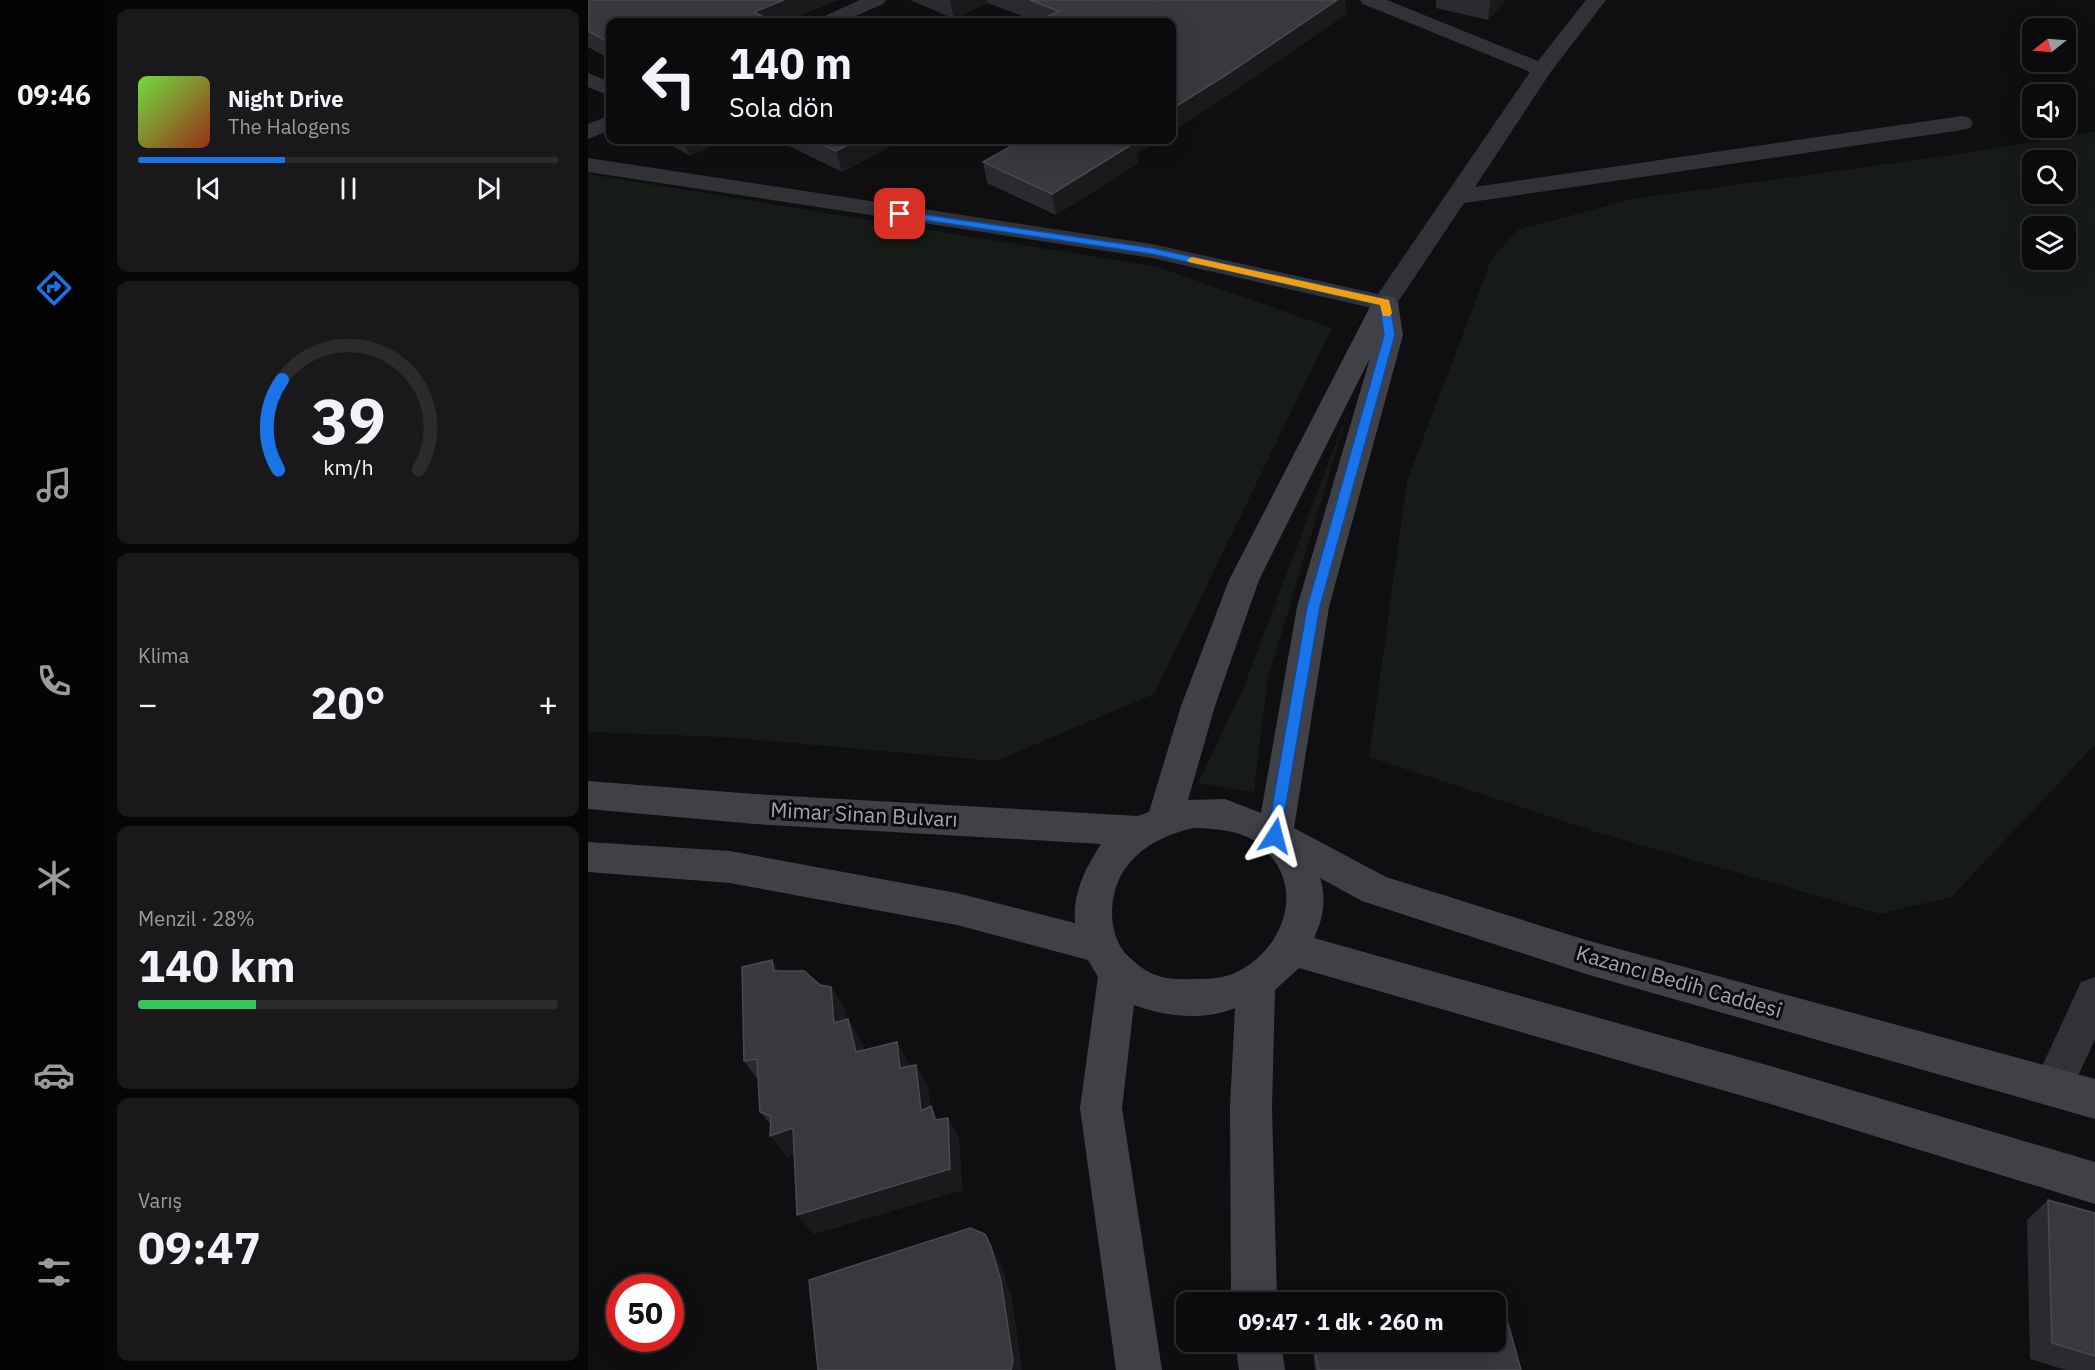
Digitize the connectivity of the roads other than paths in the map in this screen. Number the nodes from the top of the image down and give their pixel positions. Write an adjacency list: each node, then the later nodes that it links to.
1 (876, 0): 4 (street)
2 (1370, 0): 5 (street)
3 (1596, 0): 5 (street)
4 (836, 18)
5 (1542, 70): 12 (street)
6 (588, 79): 7 (street)
7 (606, 88)
8 (1962, 123): 12 (street)
9 (606, 124): 10 (street)
10 (588, 132)
11 (588, 165): 13 (street)
12 (1456, 197): 13 (street)
13 (1385, 303): 15 (main road); 16 (main road)
14 (588, 795): 15 (main road, Mimar Sinan Bulvarı)
15 (1152, 825): 16 (main road); 19 (main road)
16 (1275, 836): 18 (main road); 22 (main road, Kazancı Bedih Caddesi)
17 (588, 857): 19 (main road)
18 (1292, 949): 20 (main road); 24 (main road)
19 (1108, 959): 20 (main road); 27 (main road)
20 (1256, 983): 25 (main road)
21 (2095, 995): 22 (street)
22 (2053, 1086): 23 (main road, Kazancı Bedih Caddesi)
23 (2095, 1099)
24 (2095, 1183)
25 (1254, 1292)
26 (1260, 1352): 28 (main road)
27 (1139, 1370)
28 (1262, 1370)

